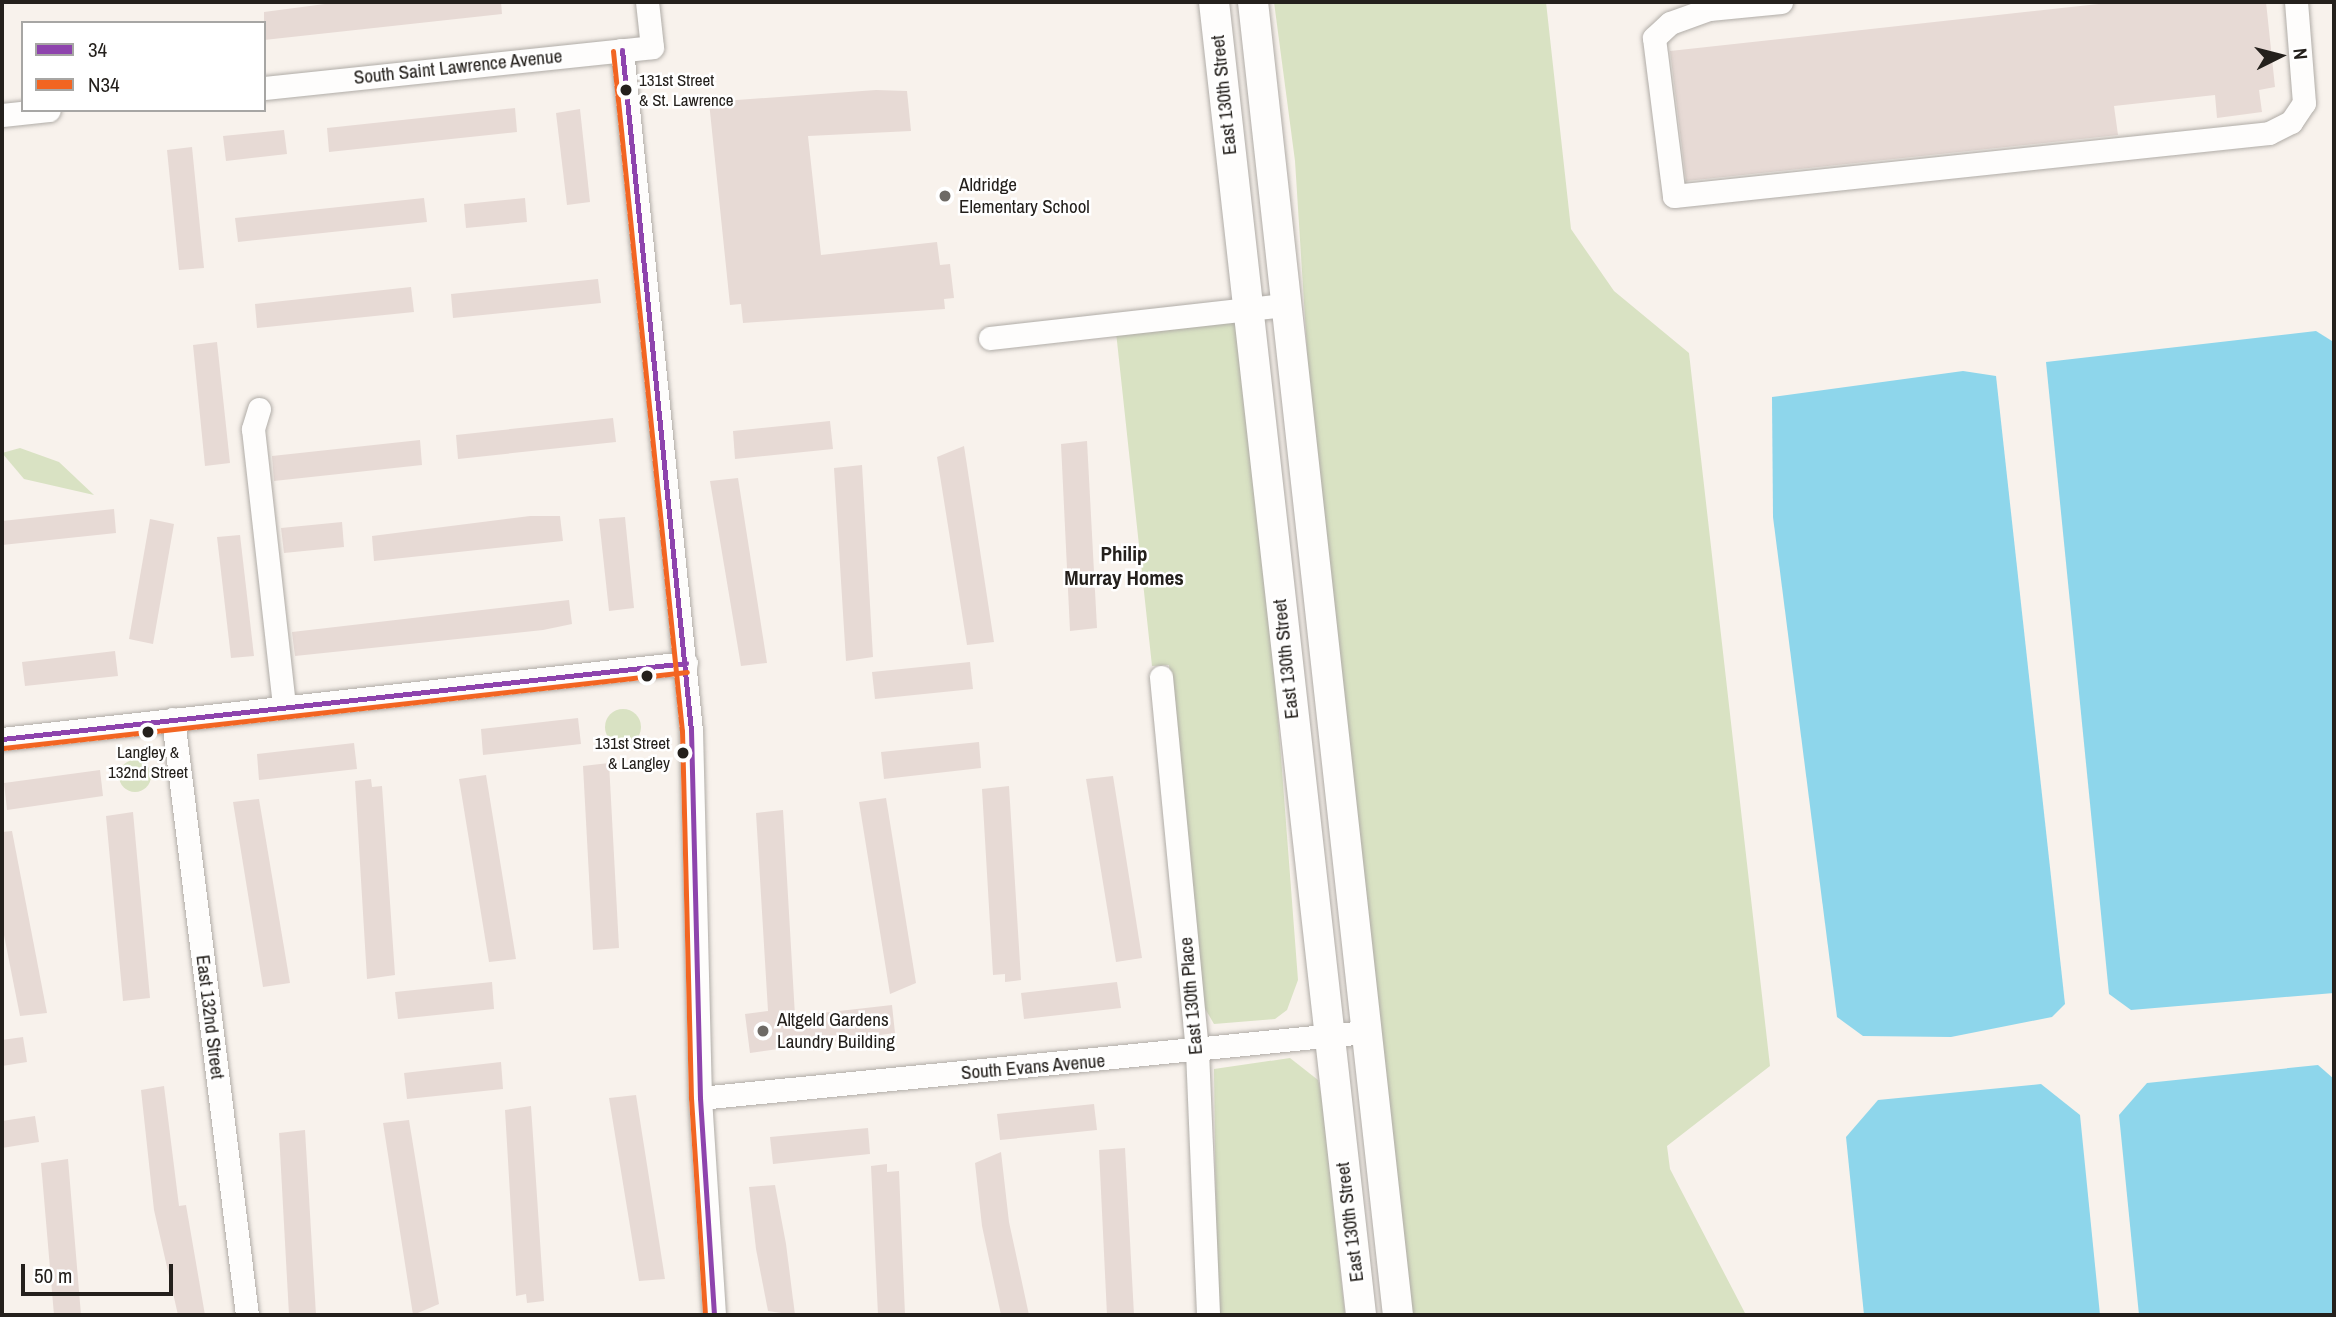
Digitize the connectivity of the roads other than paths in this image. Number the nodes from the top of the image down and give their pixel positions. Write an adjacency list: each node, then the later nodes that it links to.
1 (647, 2): 6 (street, South Saint Lawrence Avenue)
2 (1252, 2): 10 (main road, East 130th Street)
3 (1781, 2): 4 (street)
4 (2297, 2)
5 (1220, 3): 11 (main road, East 130th Street)
6 (622, 50): 7 (street, South Saint Lawrence Avenue); 14 (street)
7 (266, 88)
8 (30, 112): 9 (street)
9 (2, 115)
10 (1286, 304): 11 (street); 19 (main road, East 130th Street)
11 (1248, 309): 12 (street); 20 (main road, East 130th Street)
12 (990, 338)
13 (259, 409): 16 (street)
14 (686, 663): 16 (street); 22 (street)
15 (1161, 677): 21 (street, East 130th Place)
16 (284, 705): 17 (street)
17 (173, 719): 18 (street); 23 (street, East 132nd Street)
18 (2, 739)
19 (1365, 1032): 20 (street, South Evans Avenue); 27 (main road, East 130th Street)
20 (1327, 1036): 21 (street, South Evans Avenue); 26 (main road, East 130th Street)
21 (1197, 1051): 22 (street, South Evans Avenue); 25 (street, East 130th Place)
22 (700, 1098): 24 (street)
23 (247, 1315)
24 (714, 1315)
25 (1208, 1315)
26 (1361, 1315)
27 (1398, 1315)

